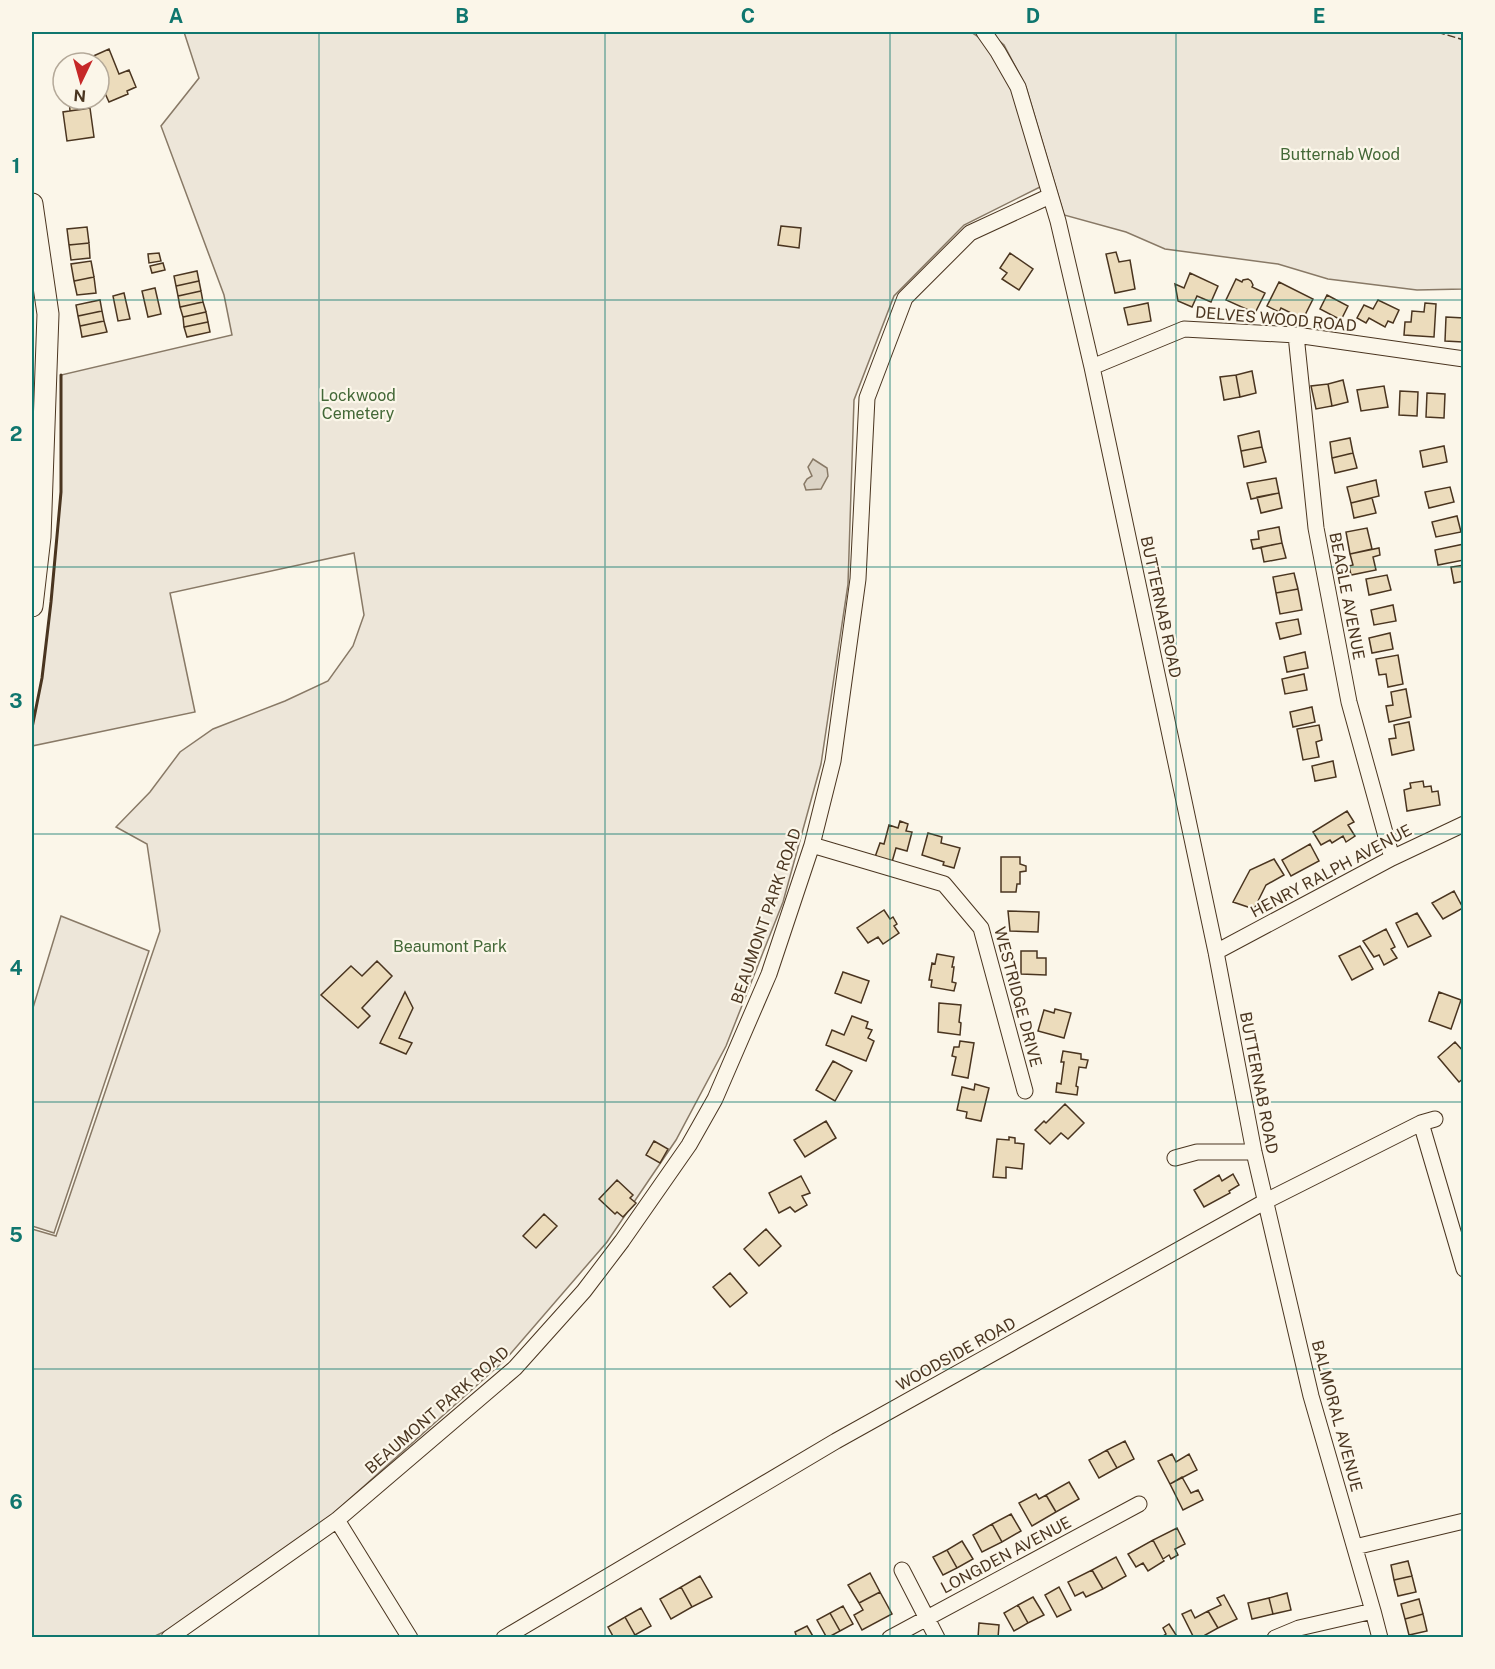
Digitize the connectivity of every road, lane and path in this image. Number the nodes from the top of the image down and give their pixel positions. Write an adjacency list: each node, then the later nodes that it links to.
1 (984, 32): 2 (street, BUTTERNAB ROAD)
2 (1050, 196): 6 (street, BUTTERNAB ROAD); 9 (street, BEAUMONT PARK ROAD)
3 (32, 204): 7 (main road)
4 (1296, 335): 5 (street, DELVES WOOD ROAD); 6 (street, DELVES WOOD ROAD); 10 (street, BEAGLE AVENUE)
5 (1464, 359)
6 (1092, 367): 11 (street, BUTTERNAB ROAD)
7 (32, 606)
8 (1464, 824): 10 (street, HENRY RALPH AVENUE)
9 (812, 845): 12 (street, WESTRIDGE DRIVE); 18 (street, BEAUMONT PARK ROAD)
10 (1392, 858): 11 (street, HENRY RALPH AVENUE)
11 (1216, 952): 13 (street, BUTTERNAB ROAD)
12 (1025, 1091)
13 (1254, 1152): 14 (street); 15 (street, BUTTERNAB ROAD)
14 (1175, 1158)
15 (1266, 1201): 16 (street, WOODSIDE ROAD); 20 (street, BALMORAL AVENUE); 26 (street, WOODSIDE ROAD)
16 (1464, 1269)
17 (1139, 1504): 23 (street, LONGDEN AVENUE)
18 (337, 1520): 24 (street, BEAUMONT PARK ROAD); 25 (street)
19 (1464, 1521): 20 (street)
20 (1355, 1547): 22 (street, BALMORAL AVENUE)
21 (902, 1570): 23 (street)
22 (1373, 1611): 29 (street); 30 (street, BALMORAL AVENUE)
23 (927, 1617): 27 (street, LONGDEN AVENUE); 28 (street)
24 (169, 1638)
25 (410, 1638)
26 (504, 1638)
27 (890, 1638)
28 (937, 1638)
29 (1275, 1638)
30 (1380, 1638)

